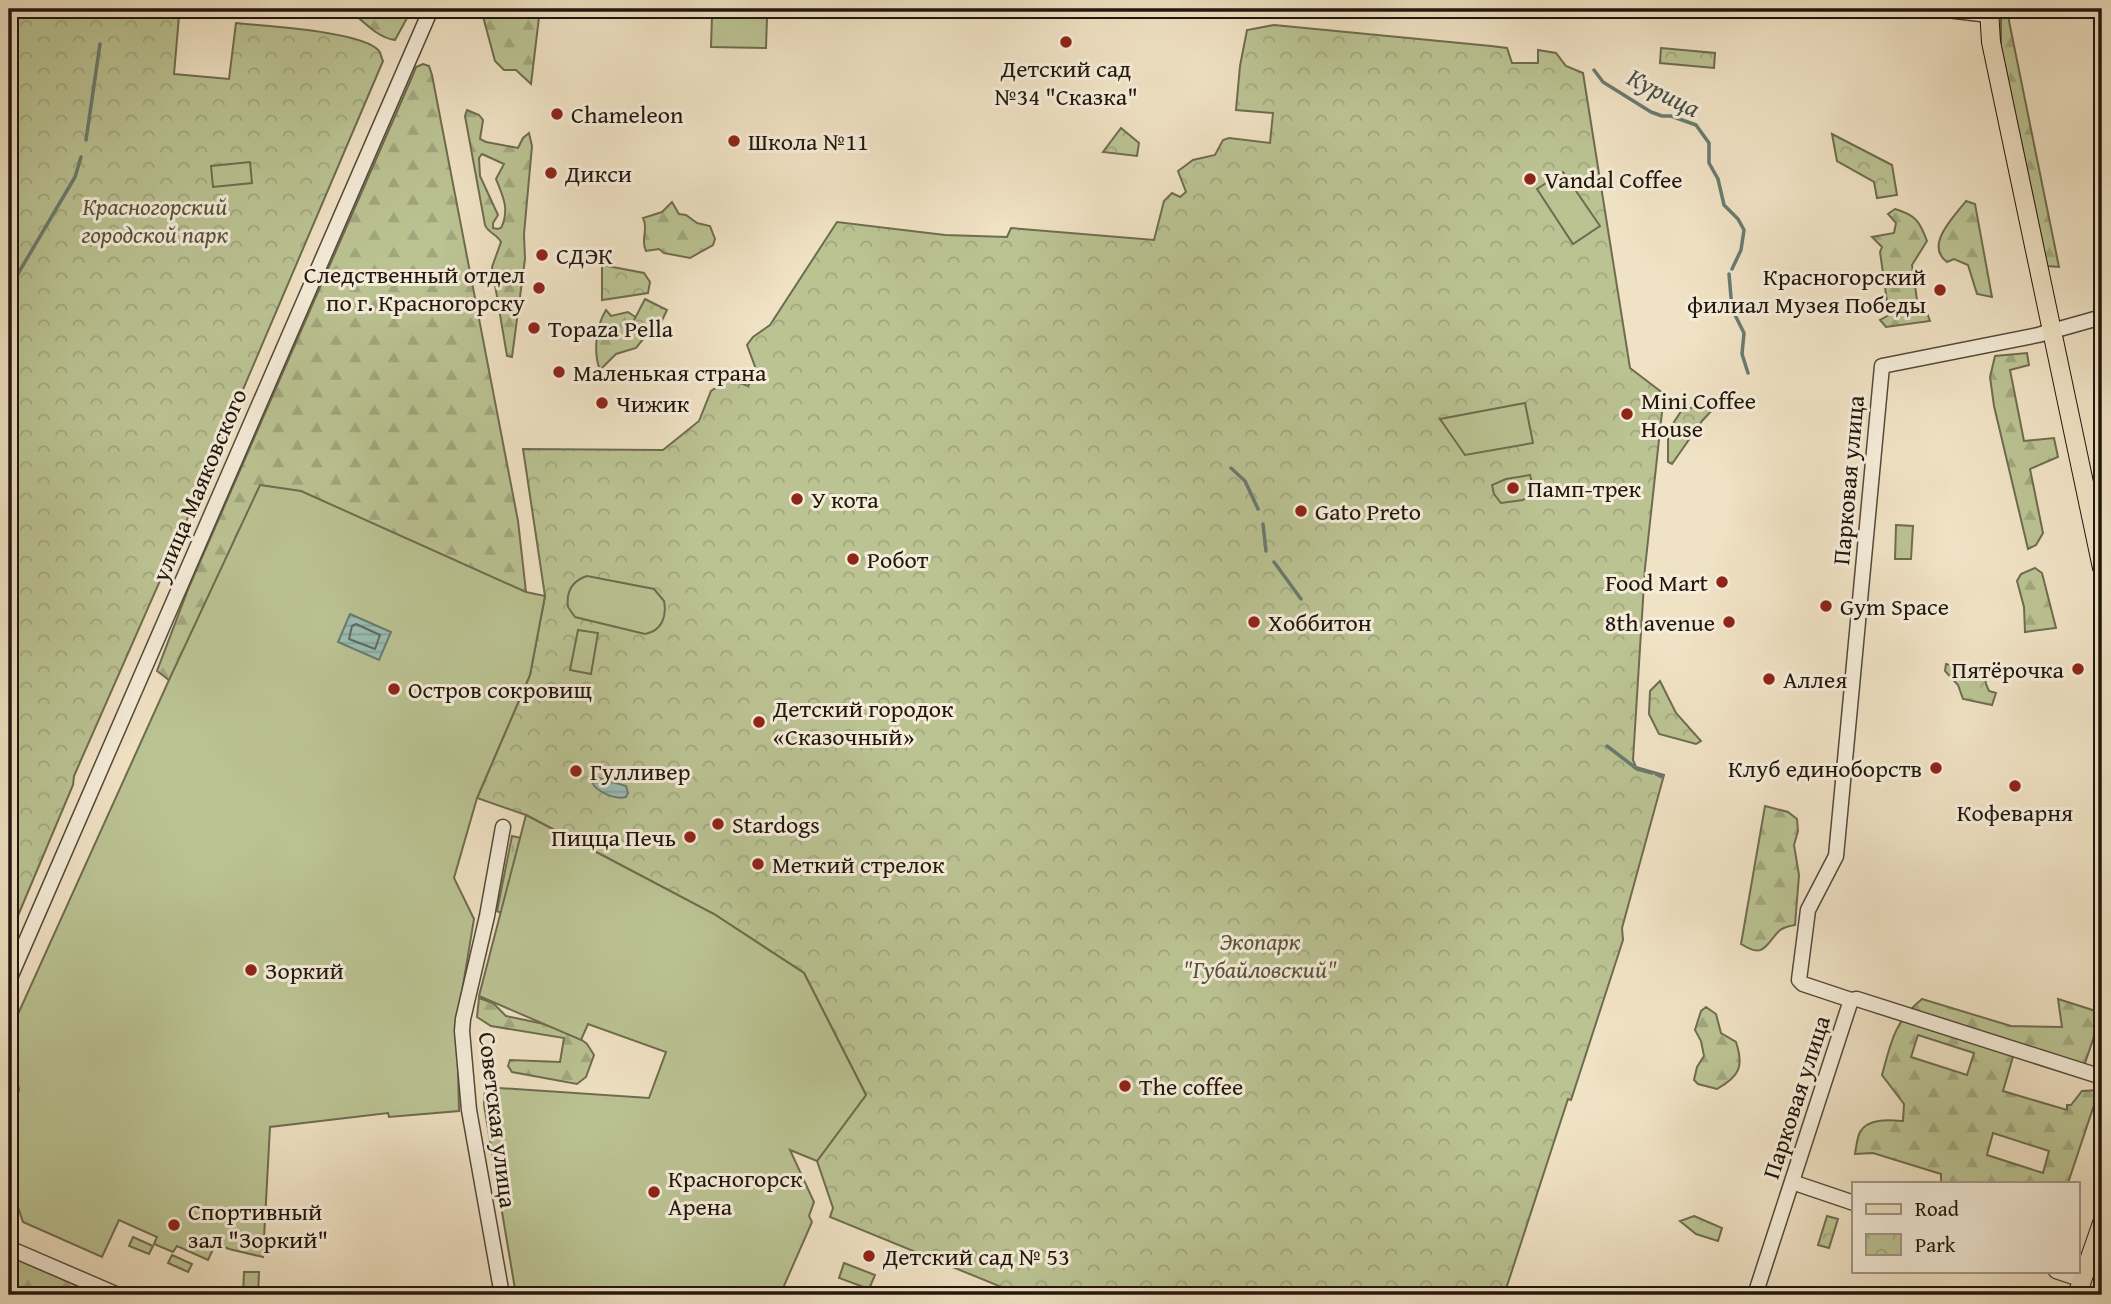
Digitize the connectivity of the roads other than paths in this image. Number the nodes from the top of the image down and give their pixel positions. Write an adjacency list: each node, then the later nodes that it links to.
1 (431, 9): 9 (street, улица Маяковского)
2 (1939, 9): 3 (street)
3 (1946, 10): 4 (street)
4 (1989, 12): 6 (main road)
5 (2102, 317): 6 (street)
6 (2051, 330): 7 (main road); 10 (street, Парковая улица)
7 (2102, 568)
8 (503, 827): 19 (street, Советская улица)
9 (9, 980)
10 (1851, 1000): 11 (street); 12 (street, Парковая улица)
11 (2102, 1077)
12 (1792, 1182): 13 (street); 20 (street, Парковая улица)
13 (1852, 1202)
14 (2102, 1223): 17 (main road)
15 (9, 1248): 18 (street)
16 (2058, 1272): 17 (street)
17 (2080, 1287)
18 (118, 1295)
19 (502, 1295)
20 (1755, 1295)

